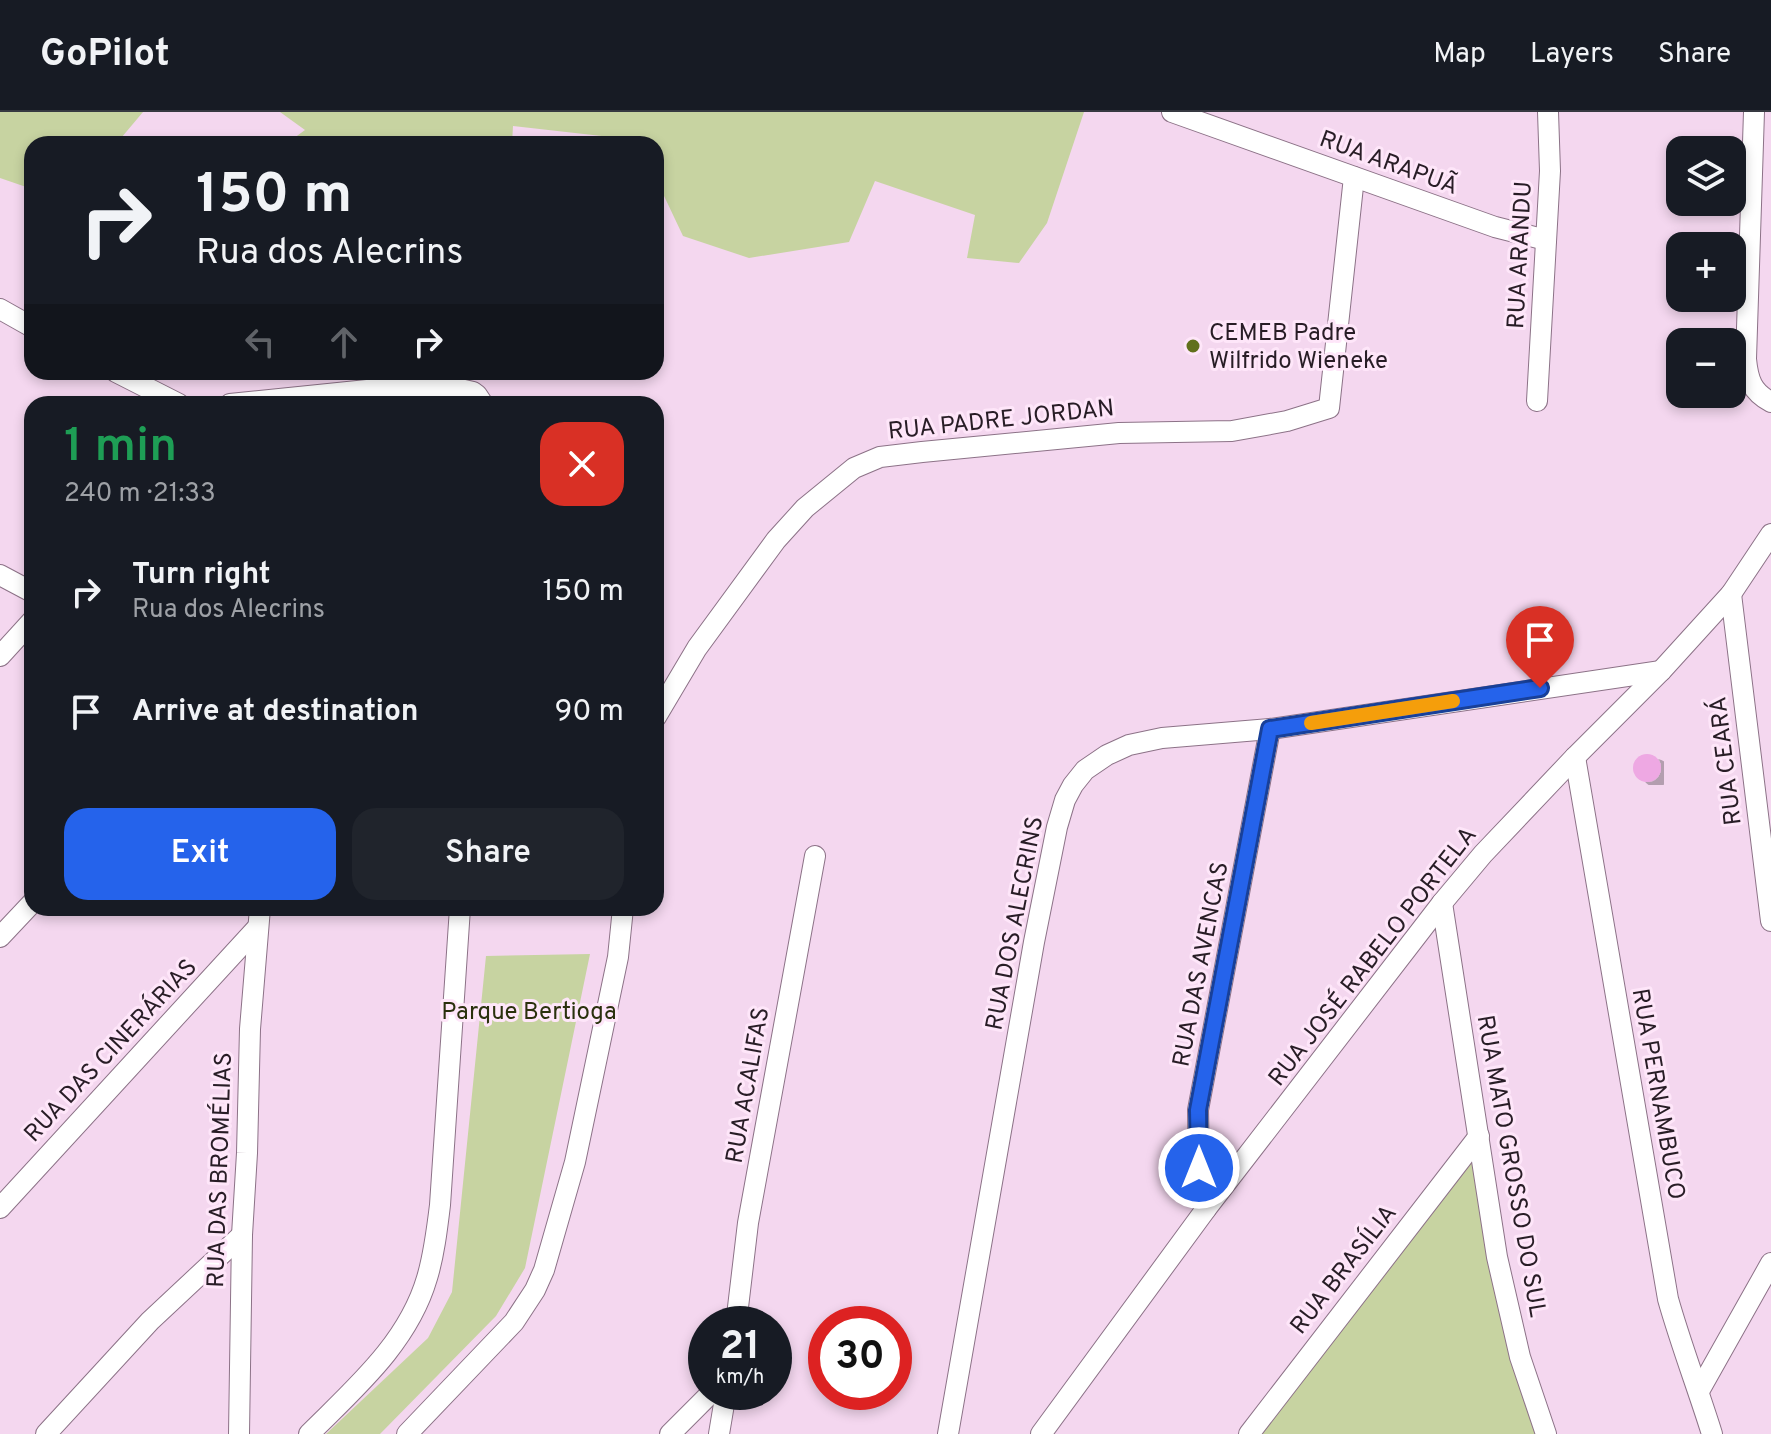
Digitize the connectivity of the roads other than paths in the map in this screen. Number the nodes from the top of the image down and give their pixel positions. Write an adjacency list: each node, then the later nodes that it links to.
1 (1172, 112): 4 (street, RUA ARAPUÃ)
2 (1548, 112): 5 (street, RUA ARANDU)
3 (1754, 112): 13 (street)
4 (1354, 177): 5 (street, RUA ARAPUÃ); 21 (street, RUA PADRE JORDAN)
5 (1546, 240): 12 (street, RUA ARANDU)
6 (0, 309): 7 (street)
7 (24, 322)
8 (132, 380): 9 (street)
9 (163, 396)
10 (308, 396): 11 (street)
11 (474, 396)
12 (1537, 401)
13 (1771, 402)
14 (1771, 534): 17 (street, RUA JOSÉ RABELO PORTELA)
15 (0, 575): 16 (street)
16 (24, 588)
17 (1731, 594): 20 (street, RUA JOSÉ RABELO PORTELA); 30 (street, RUA CEARÁ)
18 (24, 630): 19 (street)
19 (0, 656)
20 (1661, 671): 22 (street, RUA DOS ALECRINS); 23 (street, RUA JOSÉ RABELO PORTELA)
21 (664, 704)
22 (1270, 729): 34 (street, RUA DAS AVENCAS); 47 (street, RUA DOS ALECRINS)
23 (1575, 757): 25 (street, RUA JOSÉ RABELO PORTELA); 38 (street, RUA PERNAMBUCO)
24 (815, 856): 37 (street, RUA ACALIFAS)
25 (1442, 903): 32 (street, RUA MATO GROSSO DO SUL); 34 (street, RUA JOSÉ RABELO PORTELA)
26 (24, 912): 31 (street)
27 (459, 916): 43 (street)
28 (622, 916): 44 (street)
29 (259, 918): 33 (street, RUA DAS CINERÁRIAS); 35 (street, RUA DAS BROMÉLIAS)
30 (1771, 921)
31 (0, 937)
32 (1479, 1136): 49 (street, RUA BRASÍLIA); 50 (street, RUA MATO GROSSO DO SUL)
33 (0, 1208)
34 (1206, 1209): 48 (street, RUA JOSÉ RABELO PORTELA)
35 (242, 1235): 41 (street); 42 (street, RUA DAS BROMÉLIAS)
36 (1771, 1263): 38 (street)
37 (738, 1306)
38 (1699, 1391): 51 (street, RUA PERNAMBUCO)
39 (694, 1410): 45 (street)
40 (723, 1410): 46 (street)
41 (46, 1434)
42 (239, 1434)
43 (309, 1434)
44 (407, 1434)
45 (670, 1434)
46 (719, 1434)
47 (948, 1434)
48 (1041, 1434)
49 (1249, 1434)
50 (1546, 1434)
51 (1712, 1434)

